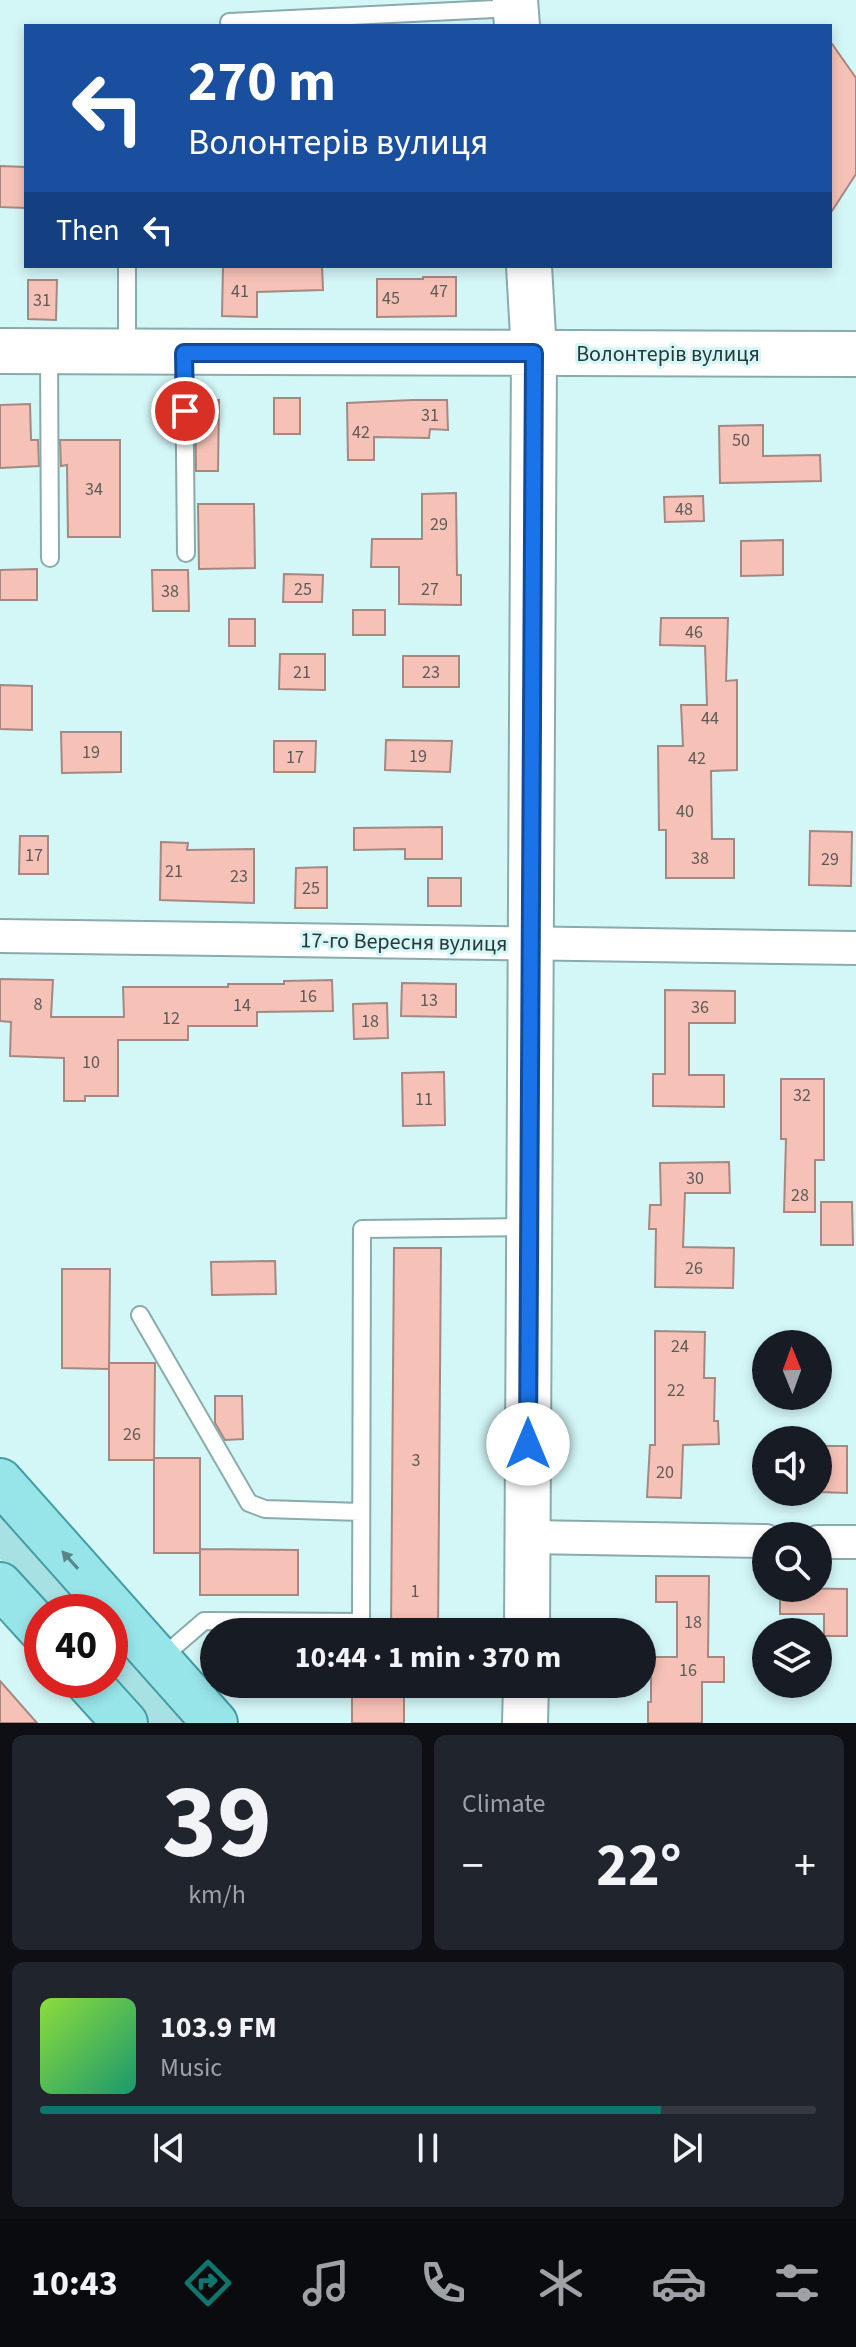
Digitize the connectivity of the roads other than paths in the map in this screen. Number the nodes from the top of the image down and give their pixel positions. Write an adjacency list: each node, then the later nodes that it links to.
1 (326, 0): 3 (lane)
2 (516, 11): 3 (lane)
3 (327, 18): 4 (lane)
4 (229, 22)
5 (127, 268): 9 (lane)
6 (529, 268): 11 (street)
7 (0, 351): 8 (street, Волонтерів вулиця)
8 (49, 352): 9 (street, Волонтерів вулиця); 14 (lane)
9 (127, 353): 10 (street, Волонтерів вулиця)
10 (184, 353): 11 (street, Волонтерів вулиця); 13 (lane)
11 (534, 353): 12 (street, Волонтерів вулиця); 16 (street)
12 (856, 354)
13 (186, 553)
14 (50, 558)
15 (0, 936): 16 (street, 17-го Вересня вулиця)
16 (529, 943): 17 (street, 17-го Вересня вулиця); 18 (street)
17 (856, 948)
18 (529, 1227): 21 (lane); 22 (street)
19 (140, 1315): 21 (lane)
20 (0, 1481): 27 (main road, one-way to 20)
21 (361, 1512): 27 (lane)
22 (528, 1537): 23 (street); 26 (street)
23 (752, 1541)
24 (832, 1542): 25 (street)
25 (856, 1542)
26 (527, 1618)
27 (159, 1660): 31 (main road)
28 (100, 1698): 30 (main road)
29 (526, 1698): 32 (street)
30 (117, 1720)
31 (215, 1723)
32 (525, 1723)

